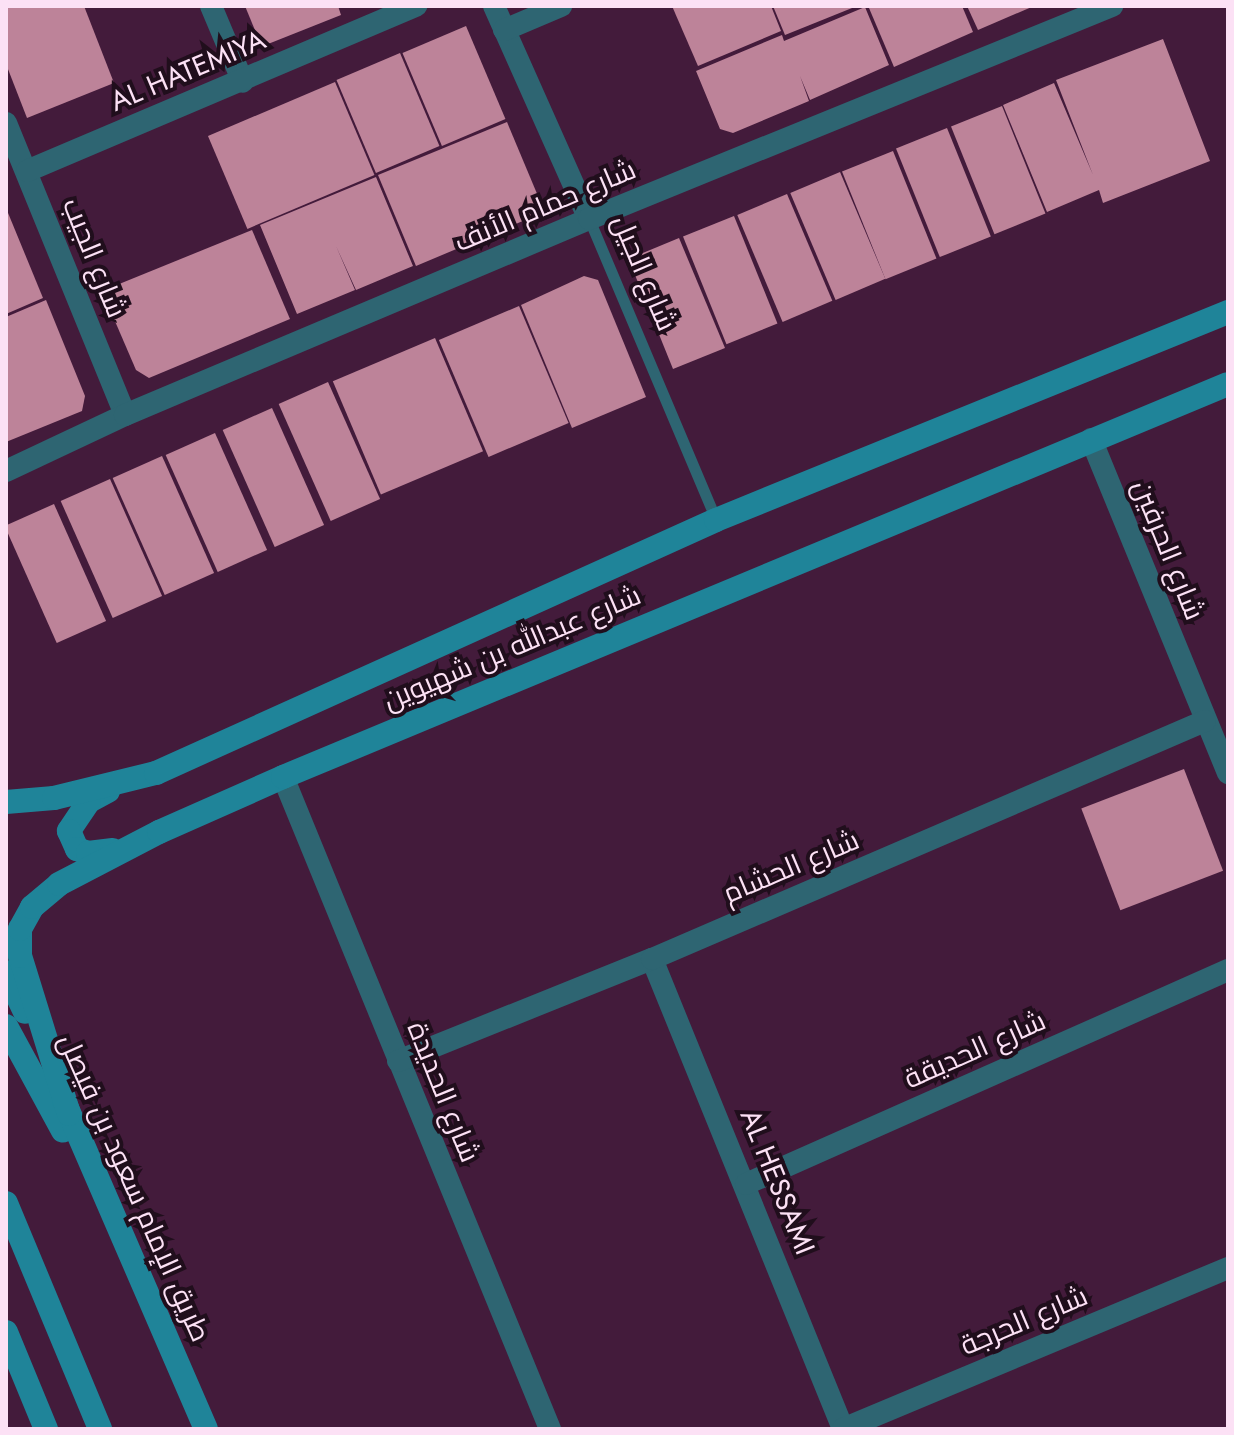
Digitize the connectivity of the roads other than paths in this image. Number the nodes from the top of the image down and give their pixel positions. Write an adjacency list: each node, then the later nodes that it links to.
1 (211, 6): 7 (street)
2 (416, 6): 7 (street, AL HATEMIYA)
3 (494, 6): 6 (street, شارع الجيل)
4 (561, 6): 6 (street)
5 (1112, 6): 10 (street, شارع حمام الأنف)
6 (504, 30): 10 (street, شارع الجيل)
7 (243, 82): 9 (street, AL HATEMIYA)
8 (6, 123): 9 (street, شارع الجيب)
9 (27, 171): 13 (street, شارع الجيب)
10 (589, 219): 13 (street, شارع حمام الأنف); 16 (lane, شارع الجيل)
11 (1228, 312): 16 (street, شارع عبدالله بن شهيوين)
12 (1228, 384): 14 (street, شارع عبدالله بن شهيوين)
13 (125, 415): 15 (street, شارع حمام الأنف)
14 (1091, 439): 17 (street, شارع الحرفين); 19 (street, شارع عبدالله بن شهيوين)
15 (6, 471)
16 (716, 520): 20 (street, شارع عبدالله بن شهيوين)
17 (1205, 721): 18 (street, شارع الحرفين); 23 (street, شارع الحشام)
18 (1228, 773)
19 (283, 777): 22 (street, شارع عبدالله بن شهيوين); 27 (street, شارع الحديدة)
20 (132, 779): 21 (street, شارع عبدالله بن شهيوين); 22 (street)
21 (6, 802)
22 (129, 847): 28 (street, شارع عبدالله بن شهيوين)
23 (652, 959): 27 (street, شارع الحشام); 29 (street, AL HESSAMI)
24 (1228, 970): 29 (street, شارع الحديقة)
25 (6, 972): 28 (street, طريق الإمام سعود بن فيصل)
26 (6, 1026): 31 (street)
27 (398, 1061): 39 (street, شارع الحديدة)
28 (69, 1114): 31 (street, طريق الإمام سعود بن فيصل)
29 (746, 1184): 40 (street, AL HESSAMI)
30 (6, 1203): 34 (street)
31 (115, 1220): 38 (street, طريق الإمام سعود بن فيصل)
32 (6, 1241): 34 (street)
33 (1228, 1268): 40 (street, شارع الحرجة)
34 (45, 1296): 37 (street)
35 (6, 1332): 36 (street)
36 (46, 1429)
37 (100, 1429)
38 (206, 1429)
39 (550, 1429)
40 (843, 1429)

